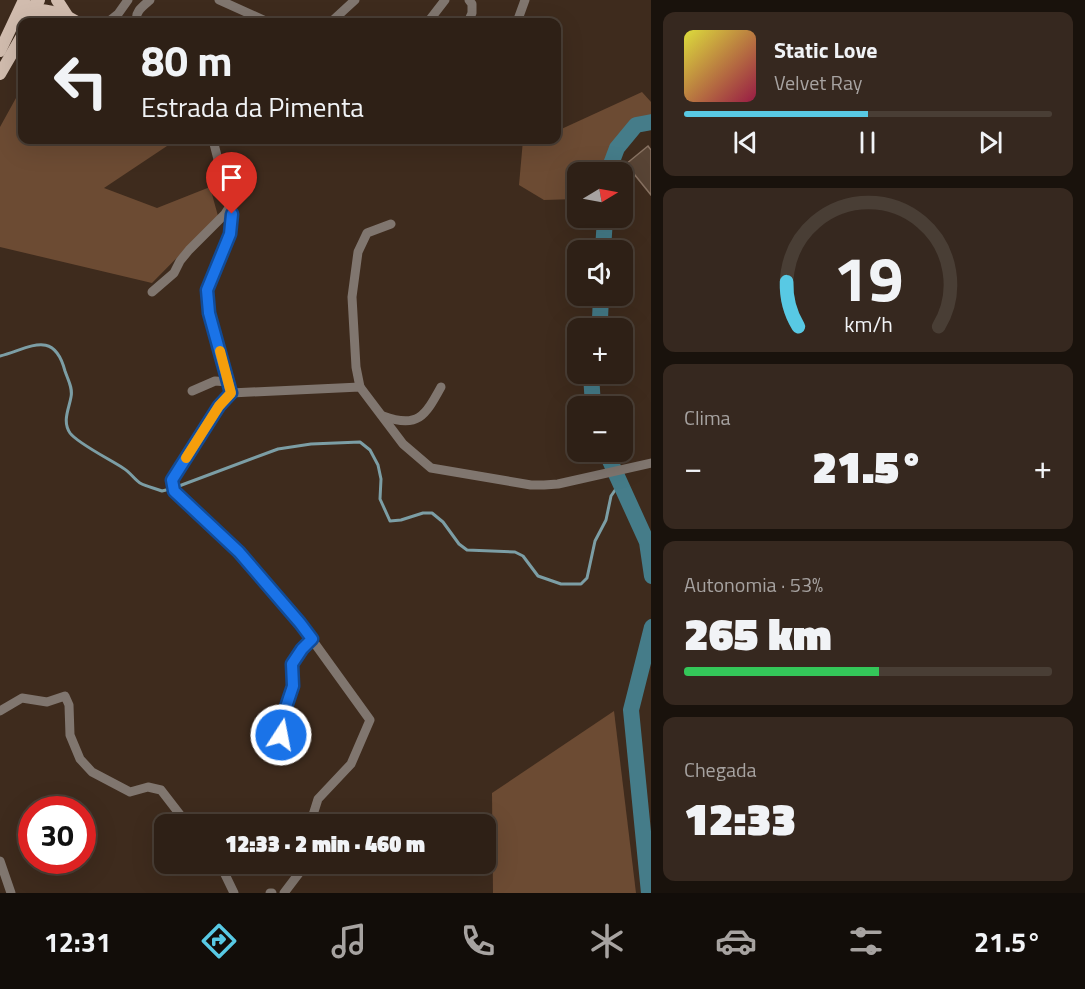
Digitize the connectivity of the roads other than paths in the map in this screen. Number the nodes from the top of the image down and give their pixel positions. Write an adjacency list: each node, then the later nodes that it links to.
1 (24, 0): 24 (main road)
2 (57, 0): 16 (main road)
3 (128, 0): 17 (street)
4 (150, 0): 18 (street)
5 (219, 0): 19 (street)
6 (355, 0): 20 (street)
7 (446, 0): 21 (street)
8 (469, 0): 22 (street)
9 (525, 0): 23 (street)
10 (35, 3): 11 (main road); 13 (main road); 14 (main road); 15 (main road)
11 (18, 18)
12 (18, 18): 24 (main road)
13 (30, 18)
14 (42, 18)
15 (67, 18)
16 (70, 18)
17 (113, 18)
18 (136, 18)
19 (259, 18)
20 (335, 18)
21 (431, 18)
22 (470, 18)
23 (518, 18)
24 (15, 21): 26 (main road)
25 (18, 43): 28 (main road)
26 (0, 51)
27 (18, 56): 29 (main road)
28 (0, 74)
29 (0, 85)
30 (214, 144): 31 (street)
31 (230, 206): 33 (street); 34 (street)
32 (391, 224): 35 (street)
33 (152, 292)
34 (228, 382): 37 (street); 38 (street)
35 (360, 387): 38 (street); 39 (street)
36 (441, 387): 39 (street)
37 (192, 391)
38 (231, 393): 41 (street)
39 (382, 416): 40 (street)
40 (651, 463)
41 (312, 639): 43 (street); 45 (street)
42 (0, 711): 44 (street)
43 (281, 735)
44 (180, 814)
45 (313, 814)
46 (0, 861): 49 (street)
47 (225, 874): 50 (street)
48 (298, 874): 51 (street)
49 (11, 893)
50 (234, 893)
51 (284, 893)

